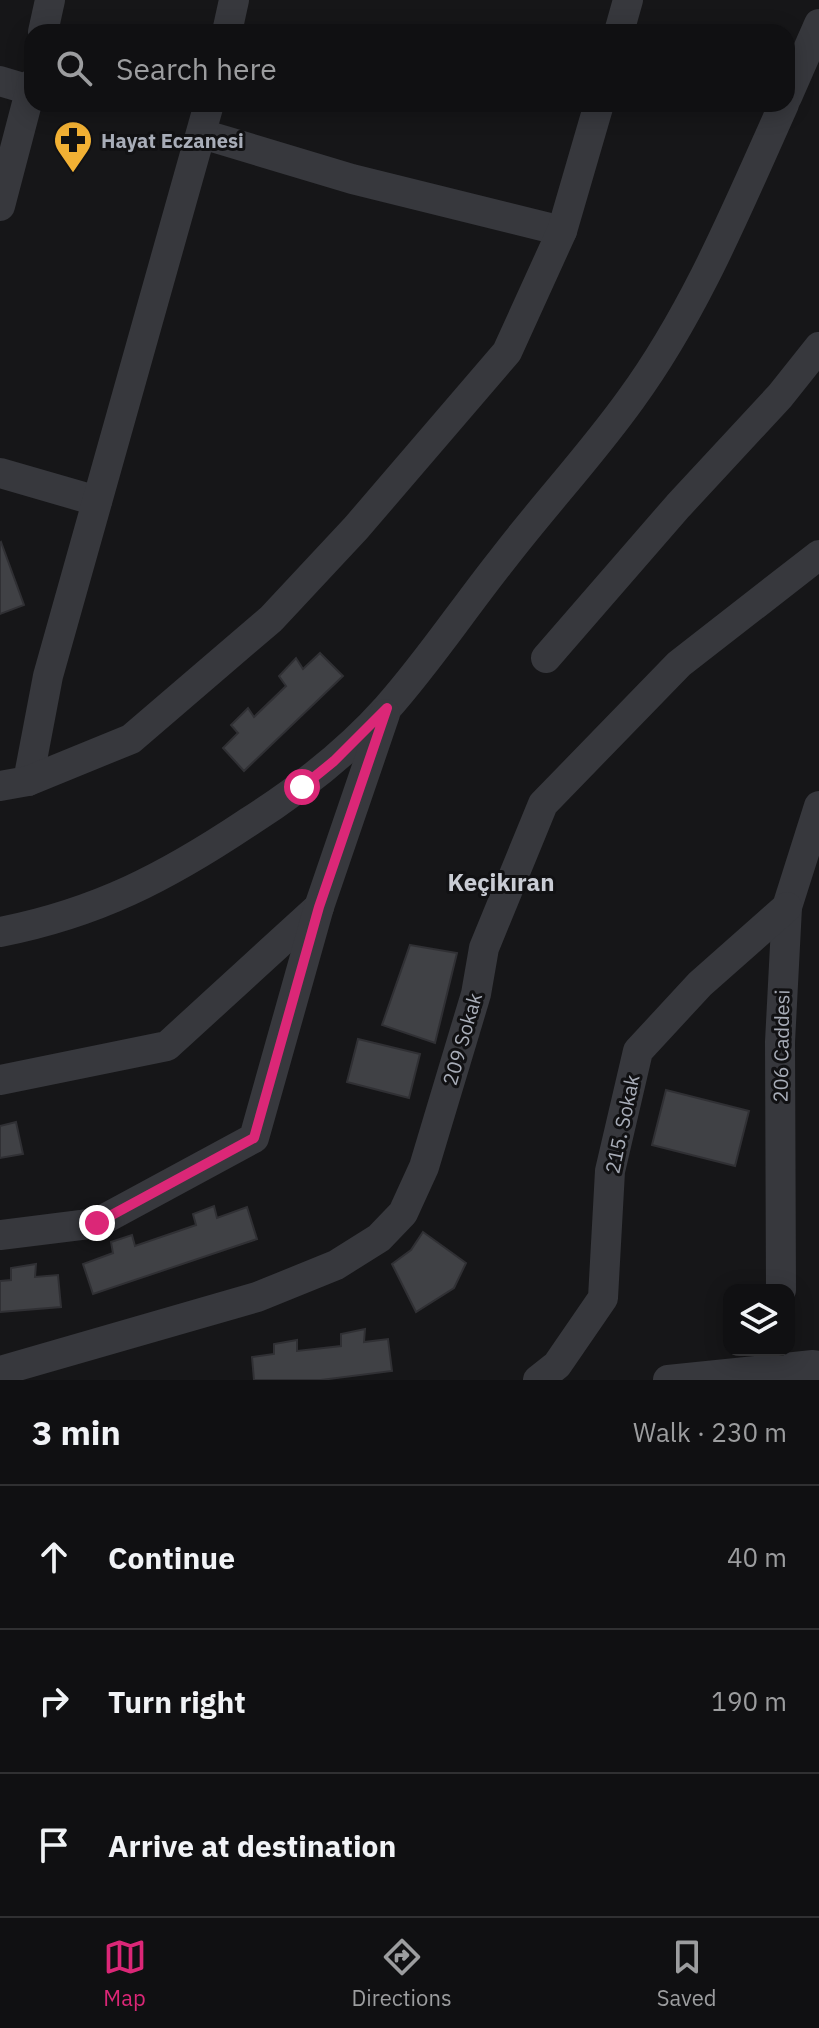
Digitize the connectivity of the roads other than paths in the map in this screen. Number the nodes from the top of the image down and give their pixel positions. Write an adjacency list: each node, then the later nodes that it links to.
1 (50, 0): 4 (street)
2 (234, 0): 5 (street)
3 (628, 0): 6 (street)
4 (45, 24)
5 (229, 24)
6 (621, 24)
7 (819, 24): 8 (street)
8 (795, 79)
9 (0, 81): 10 (street)
10 (24, 86)
11 (24, 112): 16 (street)
12 (207, 112): 15 (street)
13 (597, 112): 17 (street)
14 (780, 112): 23 (street)
15 (202, 134): 17 (street); 20 (street)
16 (0, 206)
17 (562, 231): 24 (street)
18 (819, 347): 22 (street)
19 (0, 473): 20 (street)
20 (97, 501): 24 (street)
21 (819, 555): 34 (street, 209 Sokak)
22 (546, 658)
23 (387, 708): 26 (street); 28 (street)
24 (14, 784)
25 (819, 806): 27 (street, 206 Caddesi)
26 (319, 907): 29 (street); 30 (street)
27 (787, 907): 31 (street, 206 Caddesi); 35 (street, 215. Sokak)
28 (0, 932)
29 (0, 1080)
30 (0, 1235)
31 (781, 1284)
32 (819, 1366): 33 (street)
33 (766, 1367): 36 (street)
34 (0, 1371)
35 (538, 1380)
36 (668, 1380)

